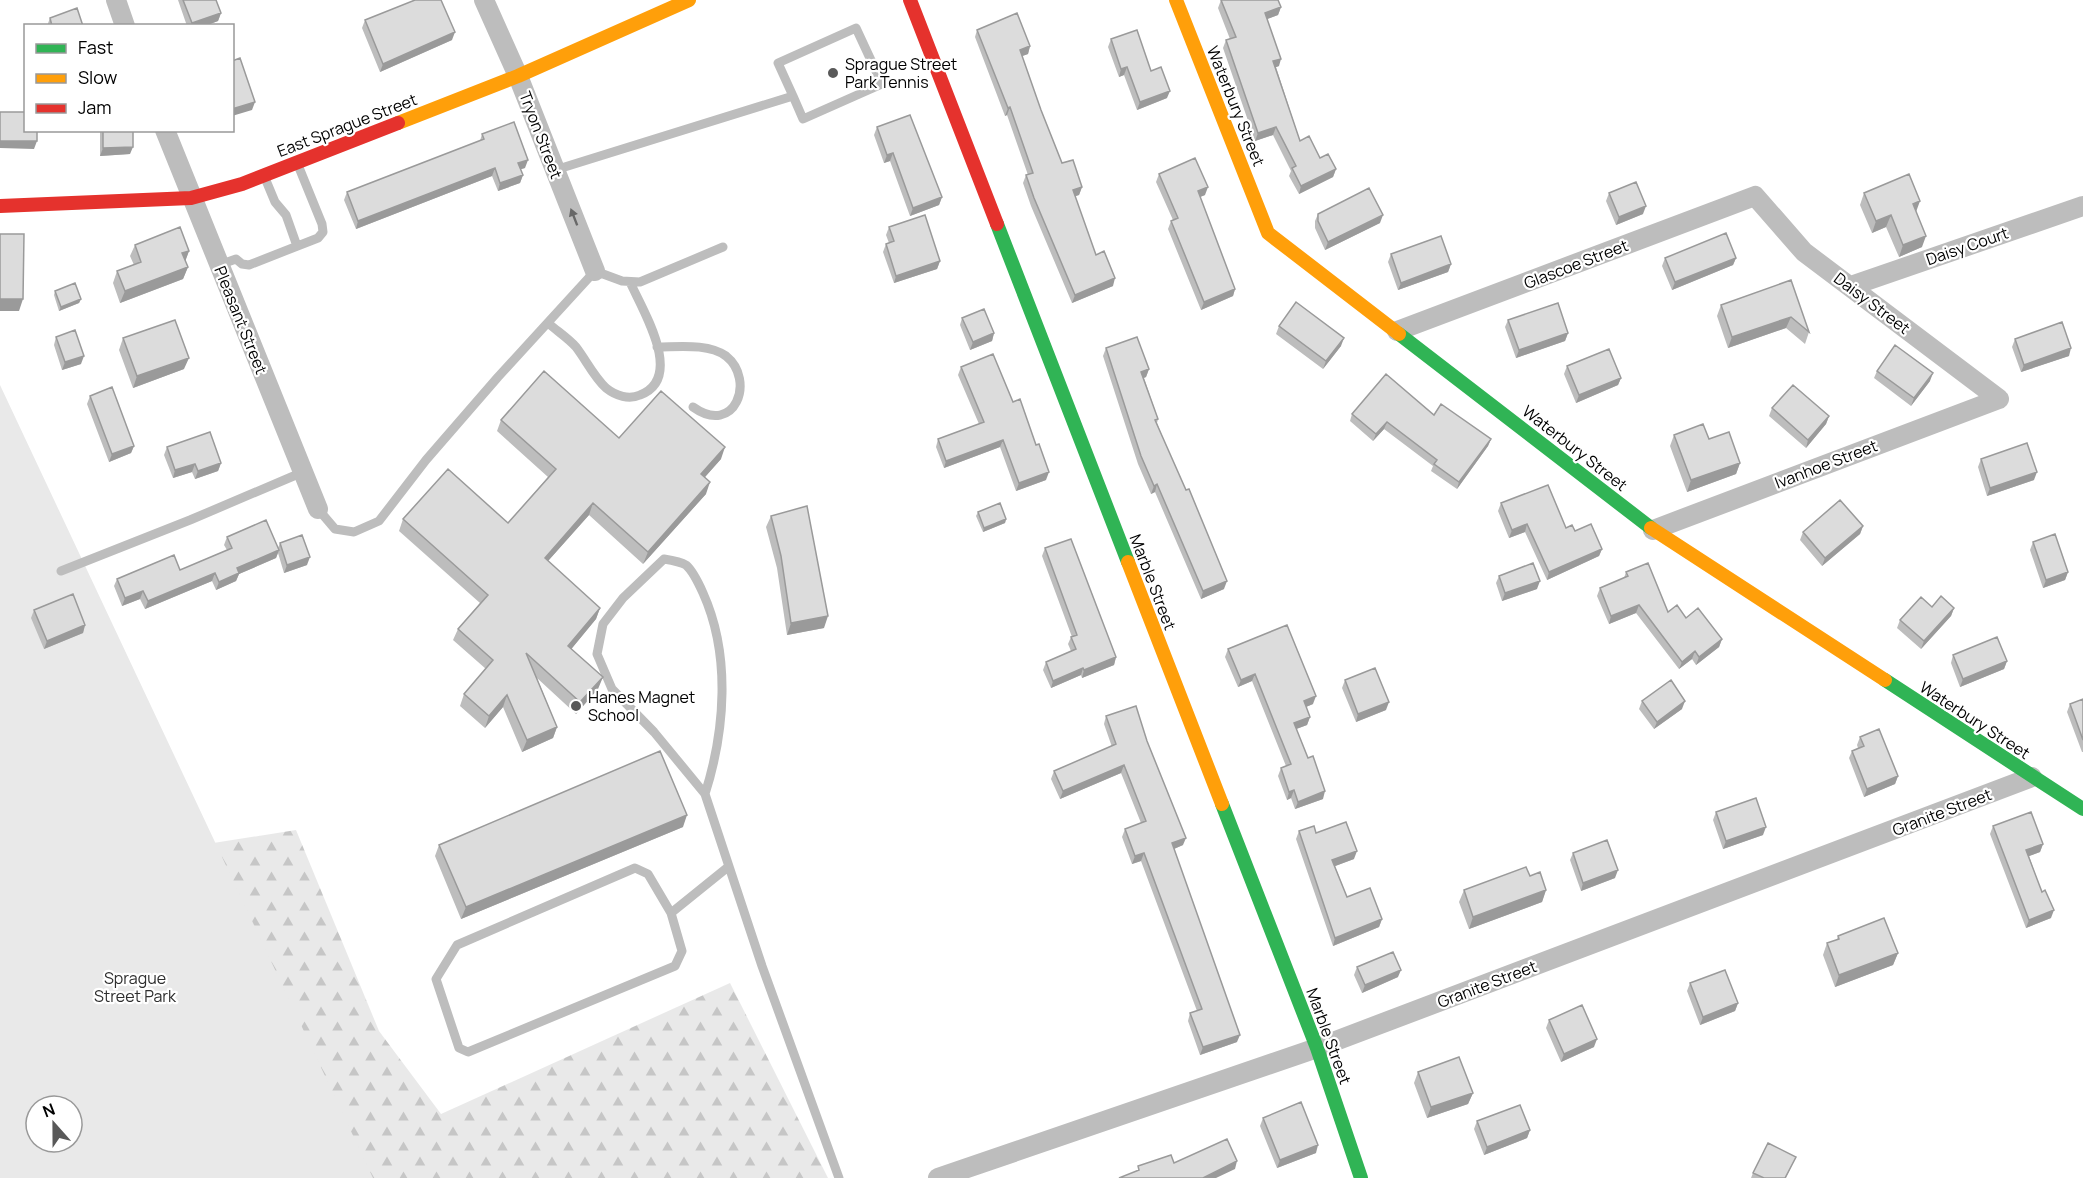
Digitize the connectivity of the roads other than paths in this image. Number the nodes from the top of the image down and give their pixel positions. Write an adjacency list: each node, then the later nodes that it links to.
1 (116, 0): 6 (street)
2 (484, 0): 7 (street, Tryon Street)
3 (688, 0): 7 (street, East Sprague Street)
4 (910, 0): 37 (street, Marble Street)
5 (1176, 0): 24 (street, Waterbury Street)
6 (124, 24)
7 (518, 76): 10 (street, East Sprague Street); 11 (street, Tryon Street)
8 (793, 96): 8 (lane); 11 (lane)
9 (166, 132): 14 (street, Pleasant Street)
10 (297, 162): 12 (street, East Sprague Street); 17 (lane)
11 (555, 170): 20 (street, Tryon Street, one-way to 11)
12 (264, 175): 14 (street, East Sprague Street); 17 (lane)
13 (1755, 196): 22 (street, Daisy Street); 24 (street, Glascoe Street)
14 (191, 198): 15 (street, East Sprague Street); 19 (street, Pleasant Street)
15 (0, 206)
16 (2083, 206): 22 (street, Daisy Court)
17 (297, 246): 19 (lane)
18 (723, 247): 21 (lane)
19 (218, 265): 28 (street, Pleasant Street)
20 (595, 272): 21 (lane); 23 (lane)
21 (630, 282): 25 (lane)
22 (1851, 286): 26 (street, Daisy Street)
23 (548, 323): 25 (lane); 29 (lane)
24 (1397, 331): 30 (street, Waterbury Street)
25 (657, 347): 27 (lane)
26 (2000, 399): 30 (street, Ivanhoe Street)
27 (693, 407)
28 (303, 472): 29 (street, Pleasant Street); 31 (lane)
29 (318, 509)
30 (1653, 530): 32 (street, Waterbury Street)
31 (61, 570)
32 (2032, 777): 34 (street, Waterbury Street); 37 (street, Granite Street)
33 (705, 794): 33 (lane); 35 (lane)
34 (2080, 801)
35 (728, 867): 36 (lane); 38 (lane)
36 (671, 914): 36 (lane)
37 (1317, 1048): 39 (street, Granite Street); 40 (street, Marble Street)
38 (839, 1178)
39 (938, 1178)
40 (1361, 1178)

